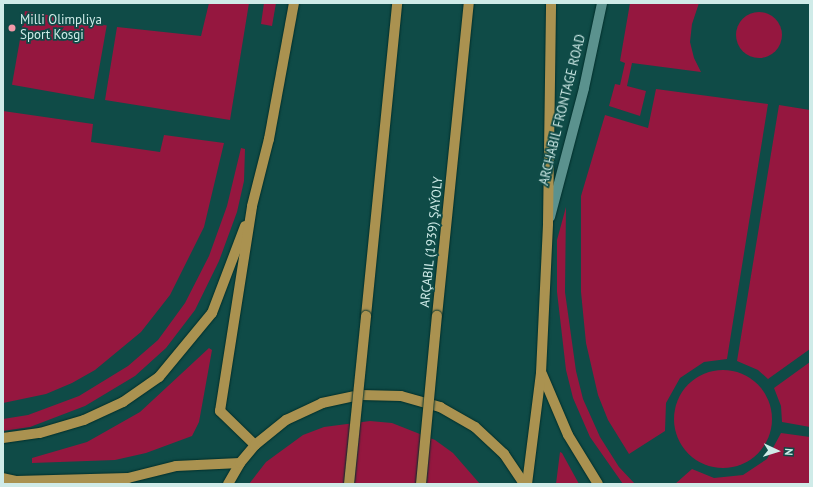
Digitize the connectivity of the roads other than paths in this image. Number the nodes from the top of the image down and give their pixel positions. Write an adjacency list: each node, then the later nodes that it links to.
1 (294, 3): 6 (main road)
2 (396, 3): 14 (main road, bridge)
3 (469, 3): 15 (main road, ARÇABIL (1939) ŞAÝOLY, bridge)
4 (552, 3): 7 (main road)
5 (602, 3): 7 (street, ARCHABIL FRONTAGE ROAD)
6 (252, 206): 9 (main road); 10 (main road)
7 (548, 223): 8 (main road)
8 (541, 374): 16 (main road); 17 (main road)
9 (3, 438)
10 (255, 445): 11 (main road); 16 (main road)
11 (240, 463): 12 (main road); 13 (main road)
12 (3, 478)
13 (228, 484)
14 (349, 484)
15 (421, 484)
16 (525, 484)
17 (598, 484)

